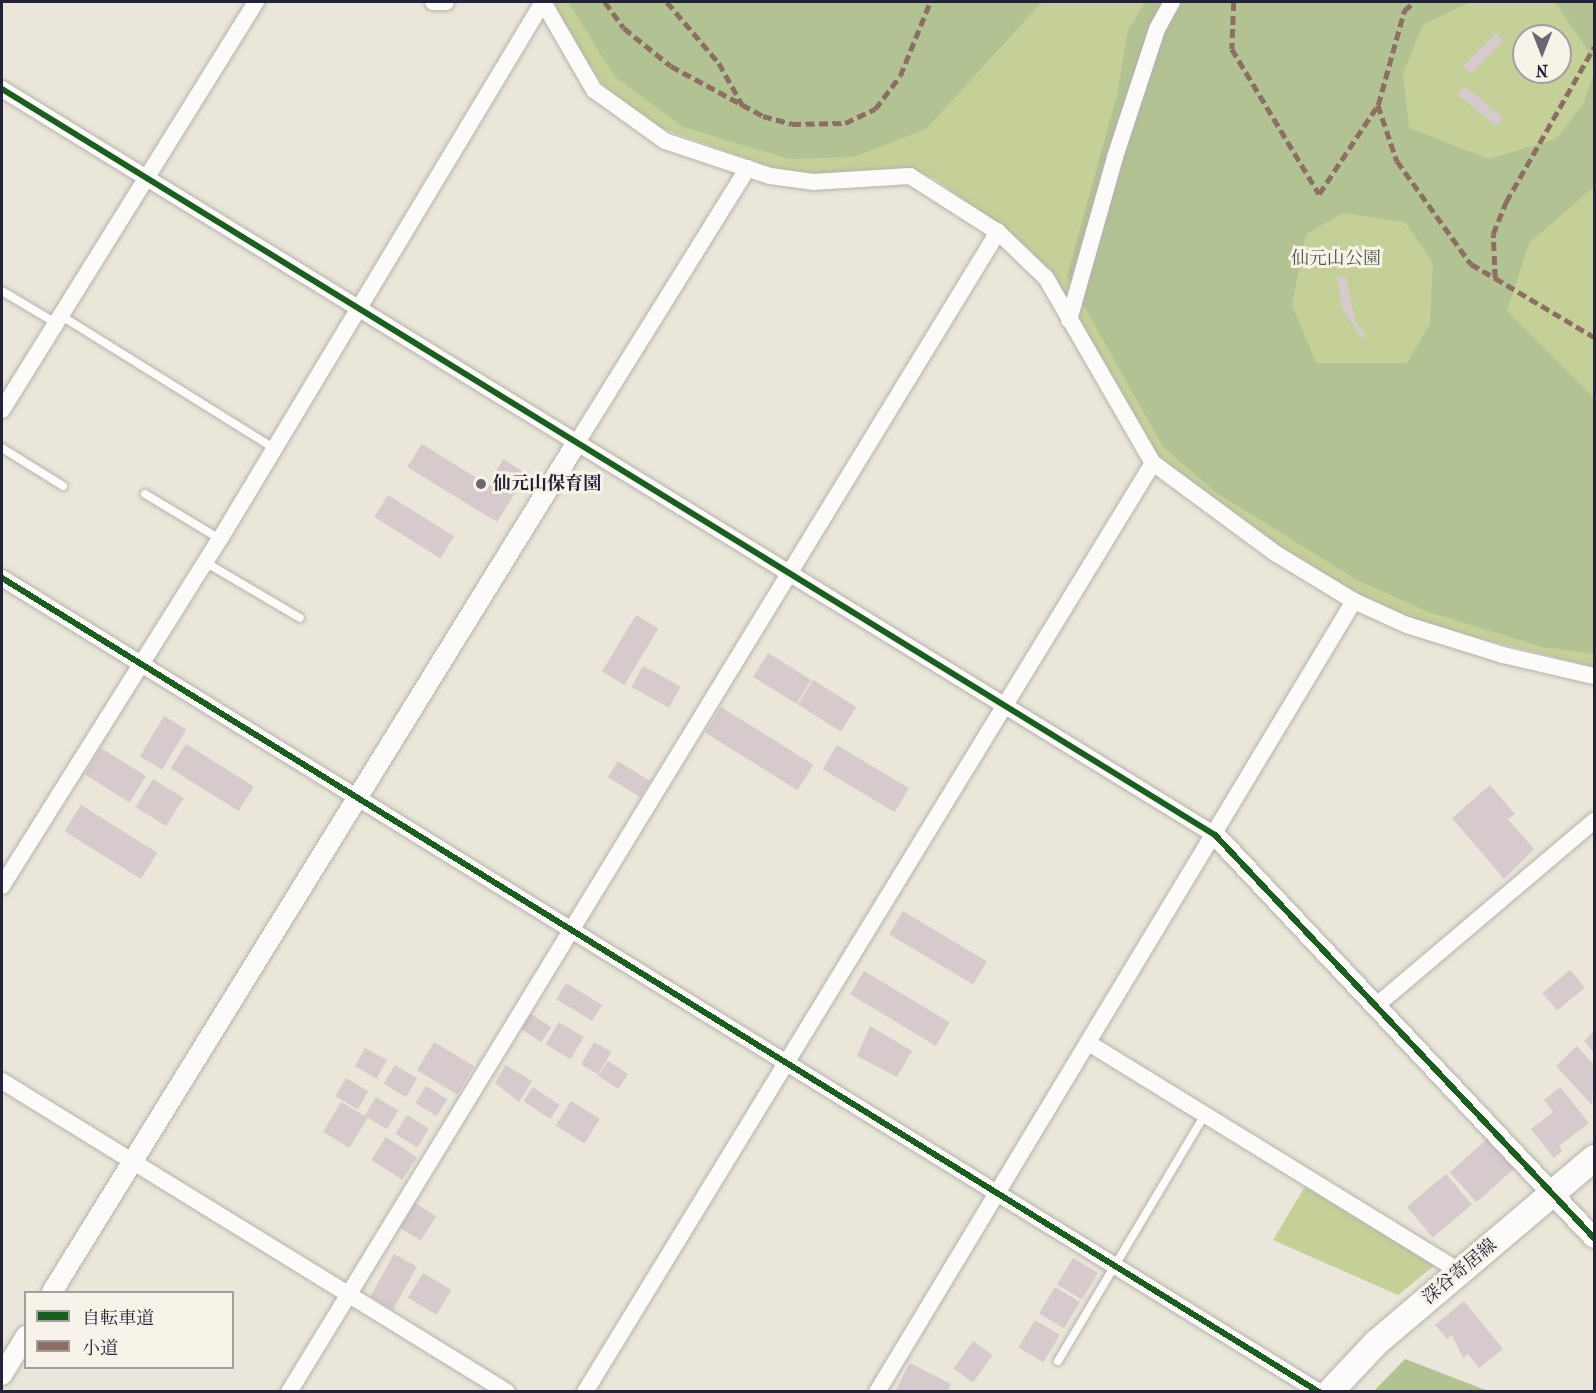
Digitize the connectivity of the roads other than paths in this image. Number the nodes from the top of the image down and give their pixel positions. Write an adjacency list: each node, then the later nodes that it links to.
1 (256, 2): 8 (street)
2 (433, 2): 3 (street)
3 (446, 2)
4 (543, 2): 7 (street); 11 (street)
5 (1172, 2): 13 (street)
6 (2, 89): 8 (street)
7 (748, 168): 9 (street); 15 (street)
8 (146, 177): 11 (street); 12 (street)
9 (998, 232): 13 (street); 23 (street)
10 (2, 291): 12 (lane)
11 (357, 308): 15 (street); 17 (street)
12 (57, 318): 14 (street); 17 (lane)
13 (1069, 320): 18 (street)
14 (2, 406)
15 (576, 444): 23 (street); 30 (street)
16 (2, 448): 19 (lane)
17 (274, 448): 21 (street)
18 (1153, 463): 25 (street); 29 (street)
19 (63, 486)
20 (145, 494): 21 (lane)
21 (220, 538): 22 (street)
22 (205, 562): 26 (lane); 27 (street)
23 (792, 574): 29 (street); 34 (street)
24 (2, 579): 27 (street)
25 (1354, 601): 28 (street); 32 (street)
26 (300, 618)
27 (142, 665): 30 (street); 33 (street)
28 (1594, 676)
29 (1003, 705): 32 (street); 37 (street)
30 (360, 796): 34 (street); 41 (street)
31 (1594, 821): 35 (street)
32 (1215, 835): 35 (street); 36 (street)
33 (2, 886)
34 (573, 932): 37 (street); 48 (street)
35 (1377, 1005): 42 (street)
36 (1090, 1044): 39 (street); 43 (street)
37 (787, 1062): 43 (street); 54 (street)
38 (2, 1081): 41 (street)
39 (1205, 1114): 45 (lane); 46 (street)
40 (1594, 1158): 42 (main road, 深谷寄居線)
41 (133, 1160): 47 (street); 48 (street)
42 (1554, 1192): 44 (street); 46 (main road, 深谷寄居線)
43 (1000, 1195): 45 (street); 55 (street)
44 (1594, 1238)
45 (1114, 1266): 50 (lane); 56 (street)
46 (1460, 1272): 57 (main road, 深谷寄居線)
47 (53, 1291)
48 (349, 1294): 52 (street); 53 (street)
49 (24, 1339): 51 (street)
50 (1058, 1361)
51 (2, 1375)
52 (288, 1392)
53 (507, 1392)
54 (585, 1392)
55 (877, 1392)
56 (1319, 1392)
57 (1330, 1392)

